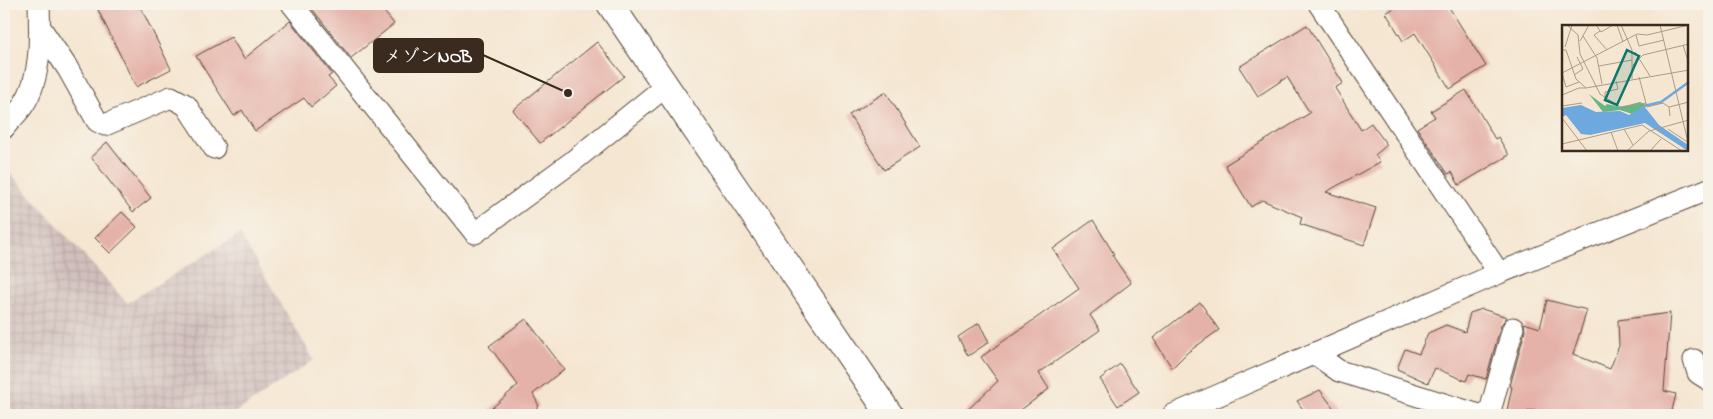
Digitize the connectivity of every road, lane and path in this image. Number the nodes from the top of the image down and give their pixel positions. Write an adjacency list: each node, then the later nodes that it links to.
1 (39, 4): 5 (street)
2 (292, 4): 6 (street)
3 (610, 4): 6 (street)
4 (1319, 4): 10 (street)
5 (40, 27): 7 (street); 8 (street)
6 (666, 86): 15 (street)
7 (4, 128)
8 (214, 148)
9 (1706, 197): 10 (street)
10 (1498, 273): 12 (street)
11 (1513, 328): 18 (street)
12 (1315, 354): 16 (street); 17 (street)
13 (1694, 360): 14 (street)
14 (1709, 380)
15 (890, 415)
16 (1173, 415)
17 (1479, 415)
18 (1489, 415)

